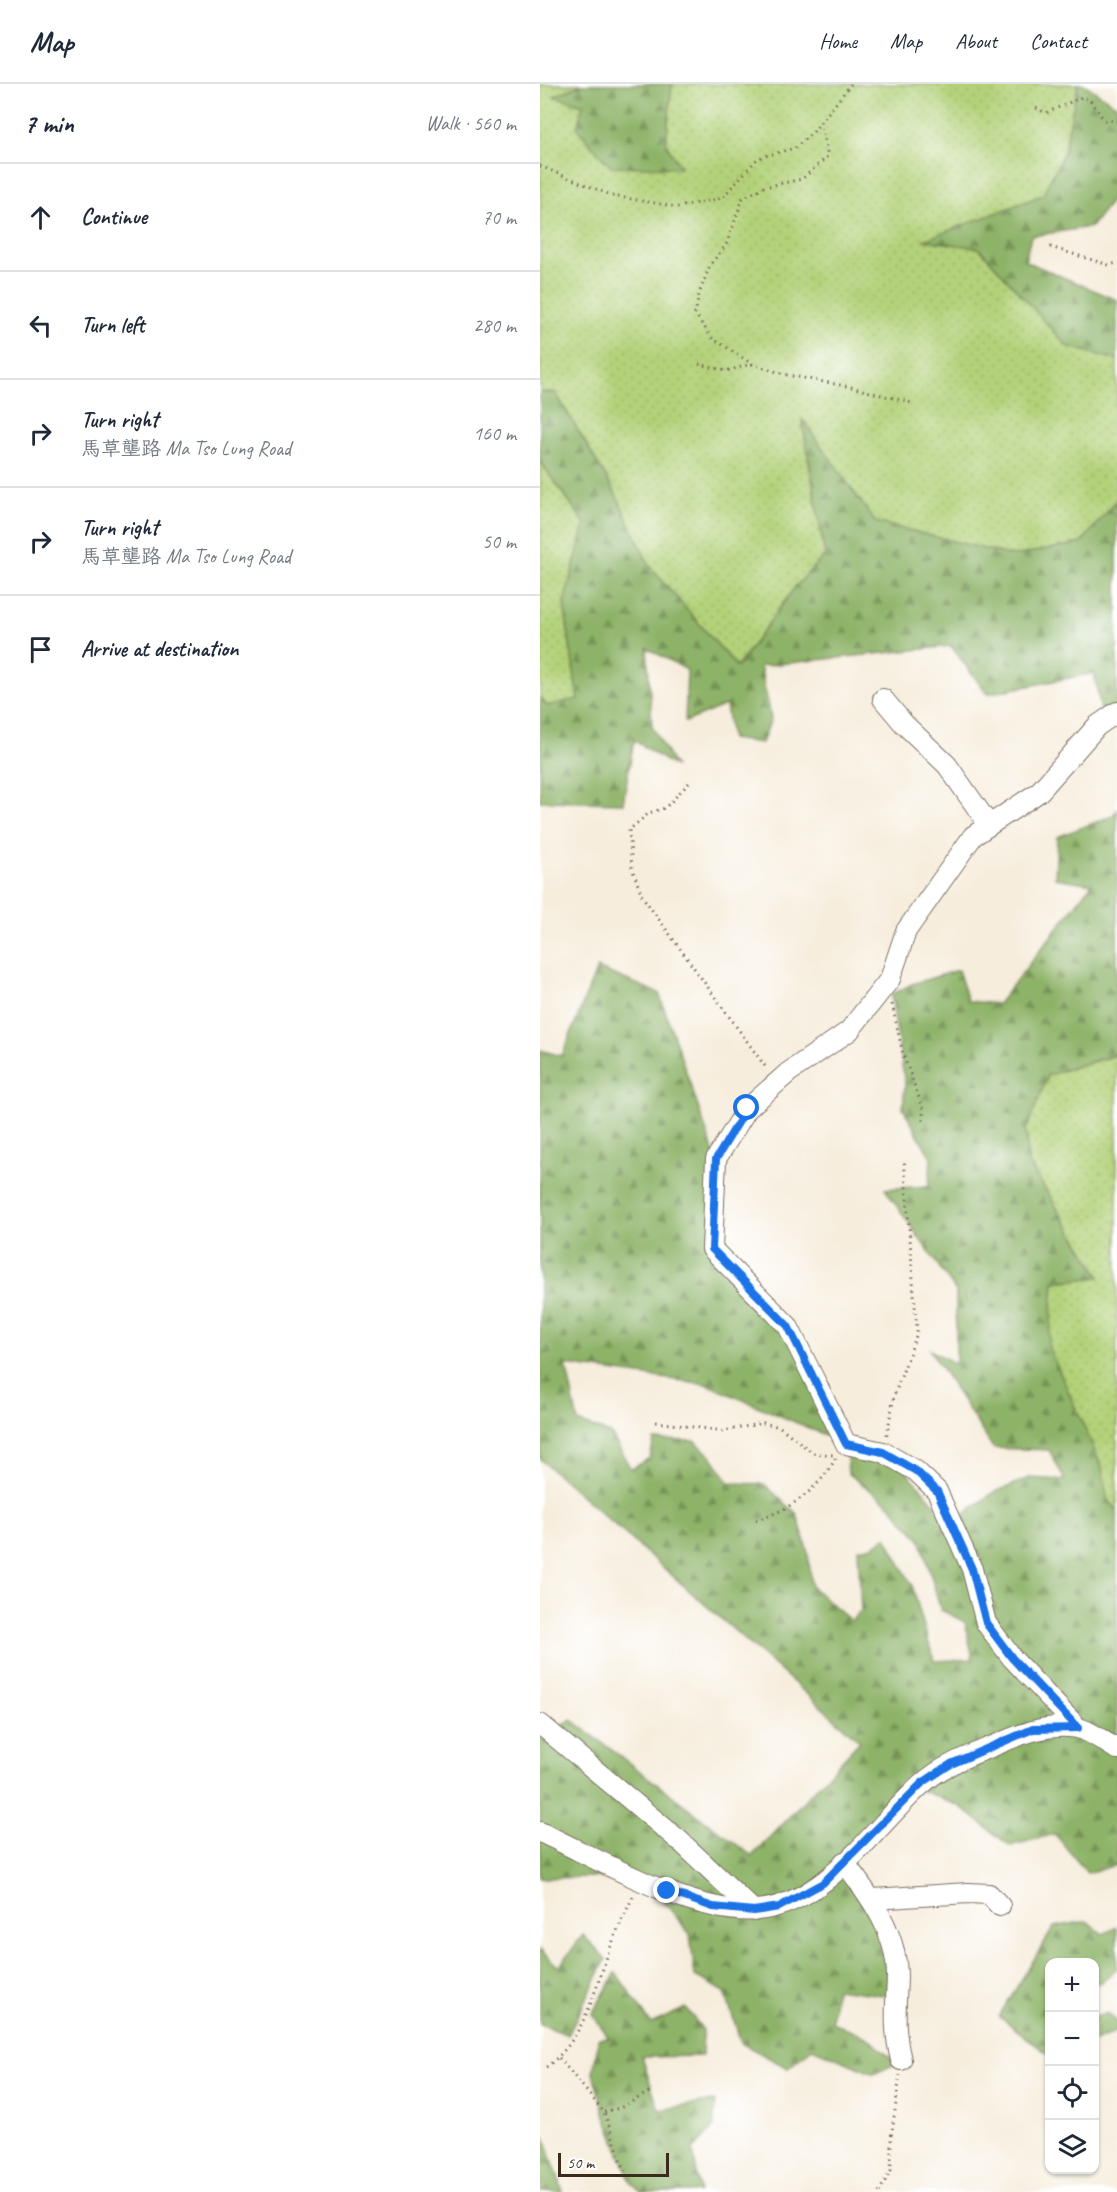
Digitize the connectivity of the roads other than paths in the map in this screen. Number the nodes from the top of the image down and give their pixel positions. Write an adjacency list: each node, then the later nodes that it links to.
1 (883, 699): 3 (street)
2 (1117, 712): 3 (street)
3 (990, 825): 4 (street)
4 (1078, 1728): 6 (street); 8 (street)
5 (543, 1731): 11 (street)
6 (1117, 1749)
7 (540, 1832): 11 (street)
8 (843, 1862): 9 (street); 11 (street)
9 (873, 1899): 10 (street); 12 (street)
10 (1000, 1906)
11 (754, 1911)
12 (901, 2060)

